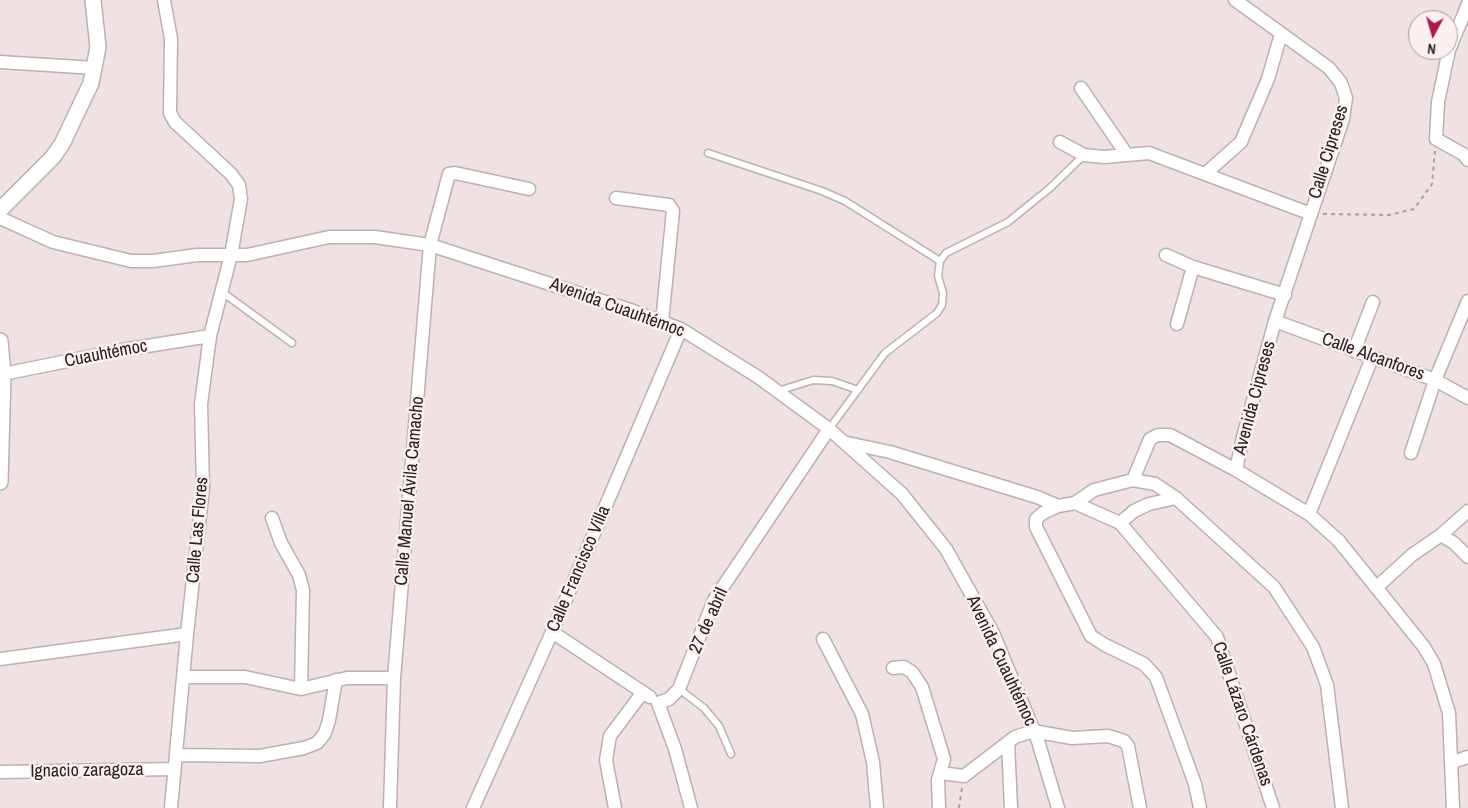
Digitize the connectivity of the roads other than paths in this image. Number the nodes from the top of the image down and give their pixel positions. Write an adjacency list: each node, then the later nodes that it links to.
1 (93, 0): 7 (street)
2 (164, 0): 22 (street, Calle Las Flores)
3 (1235, 0): 5 (street, Calle Cipreses)
4 (1468, 4): 13 (street)
5 (1281, 34): 14 (street); 18 (street, Calle Cipreses)
6 (0, 62): 7 (street)
7 (95, 68): 17 (street)
8 (1081, 88): 11 (street)
9 (1060, 142): 12 (street)
10 (708, 153): 23 (lane)
11 (1127, 154): 12 (street); 14 (street)
12 (1084, 155): 23 (lane)
13 (1468, 160)
14 (1205, 174): 18 (street)
15 (529, 189): 20 (street, Calle Manuel Ávila Camacho)
16 (616, 198): 30 (street)
17 (0, 210)
18 (1311, 214): 26 (street, Calle Cipreses)
19 (0, 218): 22 (street, Avenida Cuauhtémoc)
20 (430, 245): 22 (street, Avenida Cuauhtémoc); 30 (street, Avenida Cuauhtémoc); 65 (street, Calle Manuel Ávila Camacho)
21 (1166, 254): 24 (street)
22 (231, 255): 25 (street, Calle Las Flores)
23 (940, 261): 40 (lane)
24 (1193, 267): 26 (street); 31 (street)
25 (221, 292): 33 (street, Calle Las Flores); 35 (lane)
26 (1285, 295): 29 (street, Calle Cipreses)
27 (1468, 301): 39 (street)
28 (1372, 302): 36 (street)
29 (1275, 321): 36 (street, Calle Alcanfores); 46 (street, Avenida Cipreses)
30 (662, 322): 32 (street, Avenida Cuauhtémoc)
31 (1177, 324)
32 (682, 329): 41 (street, Avenida Cuauhtémoc); 59 (street, Calle Francisco Villa)
33 (210, 336): 38 (street, Cuauhtémoc); 60 (street, Calle Las Flores)
34 (0, 341): 38 (street)
35 (292, 342)
36 (1354, 351): 37 (street, Calle Alcanfores)
37 (1372, 358): 39 (street, Calle Alcanfores); 53 (street)
38 (3, 374): 48 (street)
39 (1434, 380): 42 (street, Calle Alcanfores); 45 (street)
40 (858, 390): 41 (lane); 43 (lane)
41 (778, 391): 43 (street, Avenida Cuauhtémoc)
42 (1468, 398)
43 (829, 429): 44 (street, Avenida Cuauhtémoc); 68 (street, 27 de abril)
44 (846, 443): 51 (street); 71 (street, Avenida Cuauhtémoc)
45 (1411, 452)
46 (1236, 470): 47 (street); 53 (street, Avenida Cipreses)
47 (1133, 480): 49 (street); 50 (street)
48 (0, 482)
49 (1176, 498): 55 (street); 92 (street)
50 (1075, 503): 51 (street); 55 (street, Calle Lázaro Cárdenas)
51 (1058, 506): 90 (street)
52 (1468, 511): 56 (street)
53 (1309, 514): 58 (street, Avenida Cipreses)
54 (272, 518): 67 (street)
55 (1120, 523): 91 (street, Calle Lázaro Cárdenas)
56 (1441, 535): 57 (street); 58 (street)
57 (1468, 556)
58 (1377, 587): 76 (street, Avenida Cipreses)
59 (552, 632): 69 (street); 82 (street, Calle Francisco Villa)
60 (187, 634): 62 (street); 64 (street, Calle Las Flores)
61 (823, 639): 85 (street)
62 (0, 659)
63 (893, 668): 79 (street)
64 (183, 677): 67 (street); 74 (street, Calle Las Flores)
65 (394, 678): 66 (street); 81 (street, Calle Manuel Ávila Camacho)
66 (336, 680): 67 (street); 74 (street)
67 (301, 689)
68 (679, 689): 70 (street); 73 (lane)
69 (644, 692): 70 (street); 83 (street)
70 (658, 703): 84 (street)
71 (1034, 731): 72 (street); 88 (street, Avenida Cuauhtémoc); 89 (street)
72 (1008, 742): 79 (street); 87 (street)
73 (731, 754)
74 (176, 755): 77 (street, Calle Las Flores)
75 (1468, 757): 76 (street)
76 (1452, 762): 93 (street, Avenida Cipreses)
77 (174, 769): 78 (street, Ignacio zaragoza); 80 (street, Calle Las Flores)
78 (0, 772)
79 (940, 773): 86 (street)
80 (172, 808)
81 (390, 808)
82 (473, 808)
83 (615, 808)
84 (691, 808)
85 (877, 808)
86 (939, 808)
87 (1011, 808)
88 (1058, 808)
89 (1140, 808)
90 (1200, 808)
91 (1273, 808)
92 (1342, 808)
93 (1453, 808)

